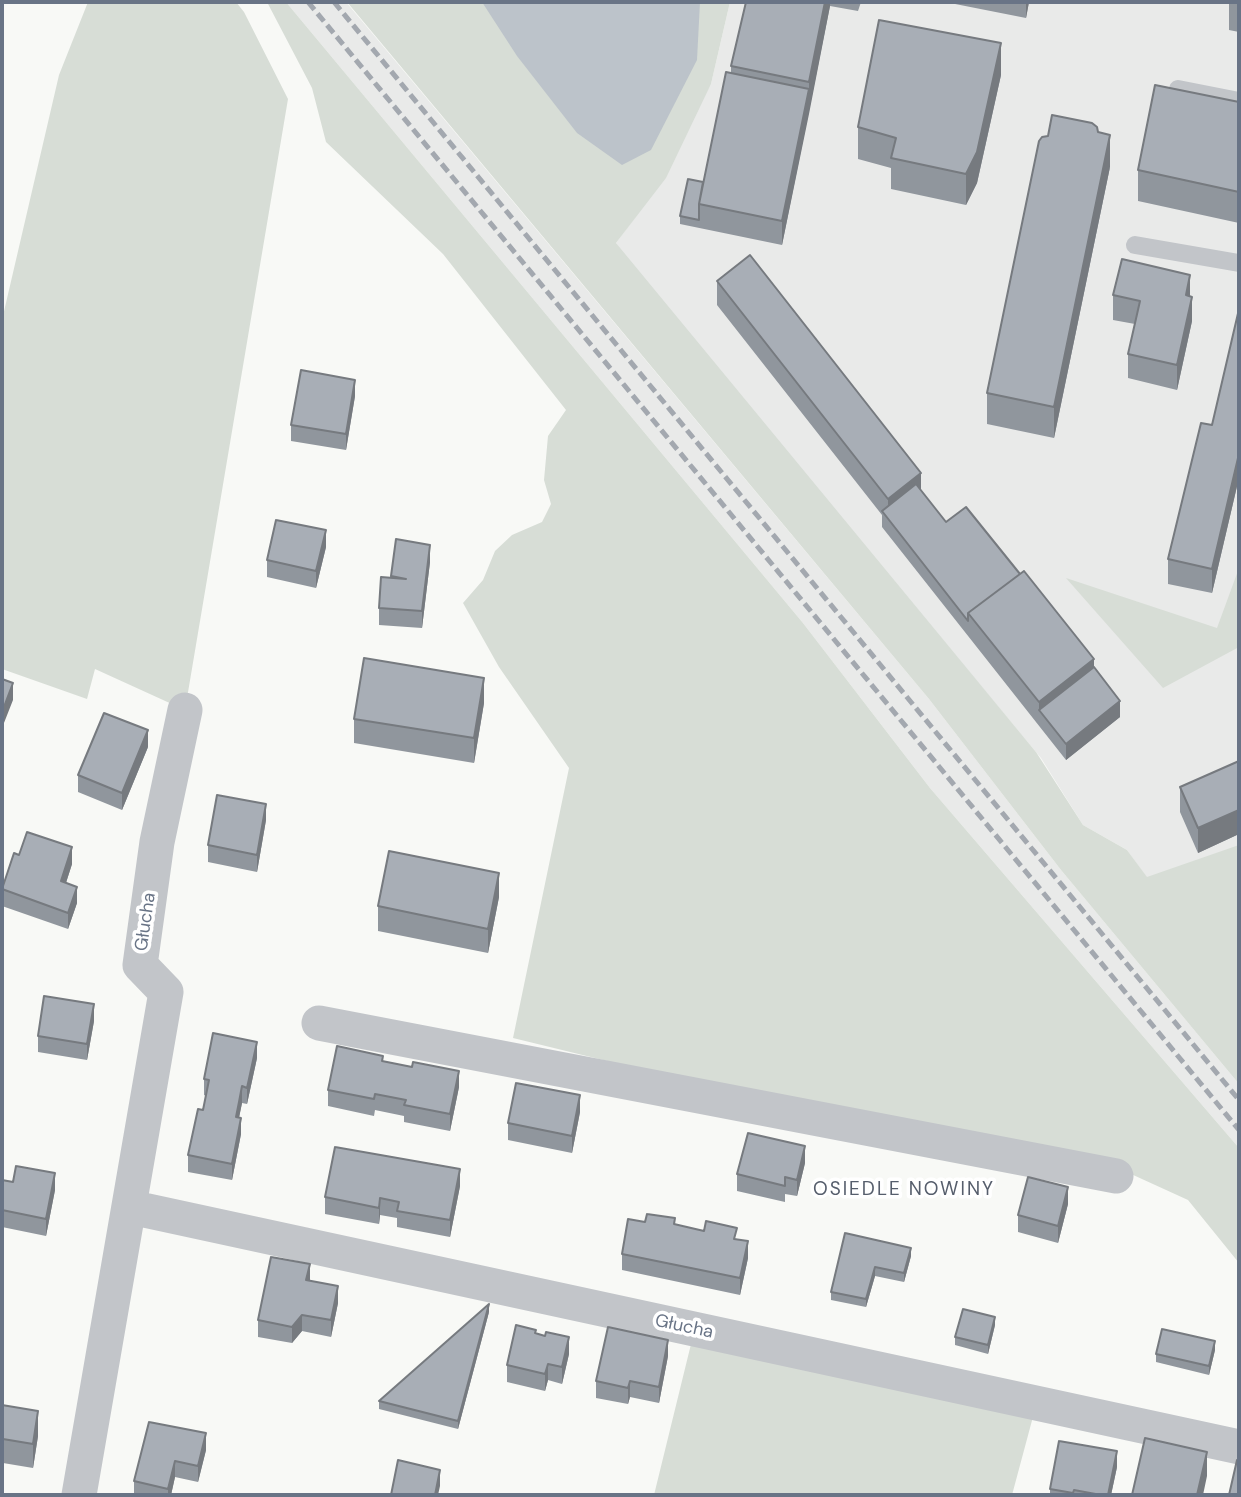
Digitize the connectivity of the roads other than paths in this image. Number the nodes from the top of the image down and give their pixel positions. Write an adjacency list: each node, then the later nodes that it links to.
1 (1178, 89): 2 (lane)
2 (1239, 101)
3 (1135, 245): 4 (lane)
4 (1239, 263)
5 (185, 710): 8 (street, Głucha)
6 (319, 1023): 7 (street)
7 (1116, 1176)
8 (130, 1207): 9 (street, Głucha); 10 (street, Głucha)
9 (1239, 1447)
10 (79, 1495)

